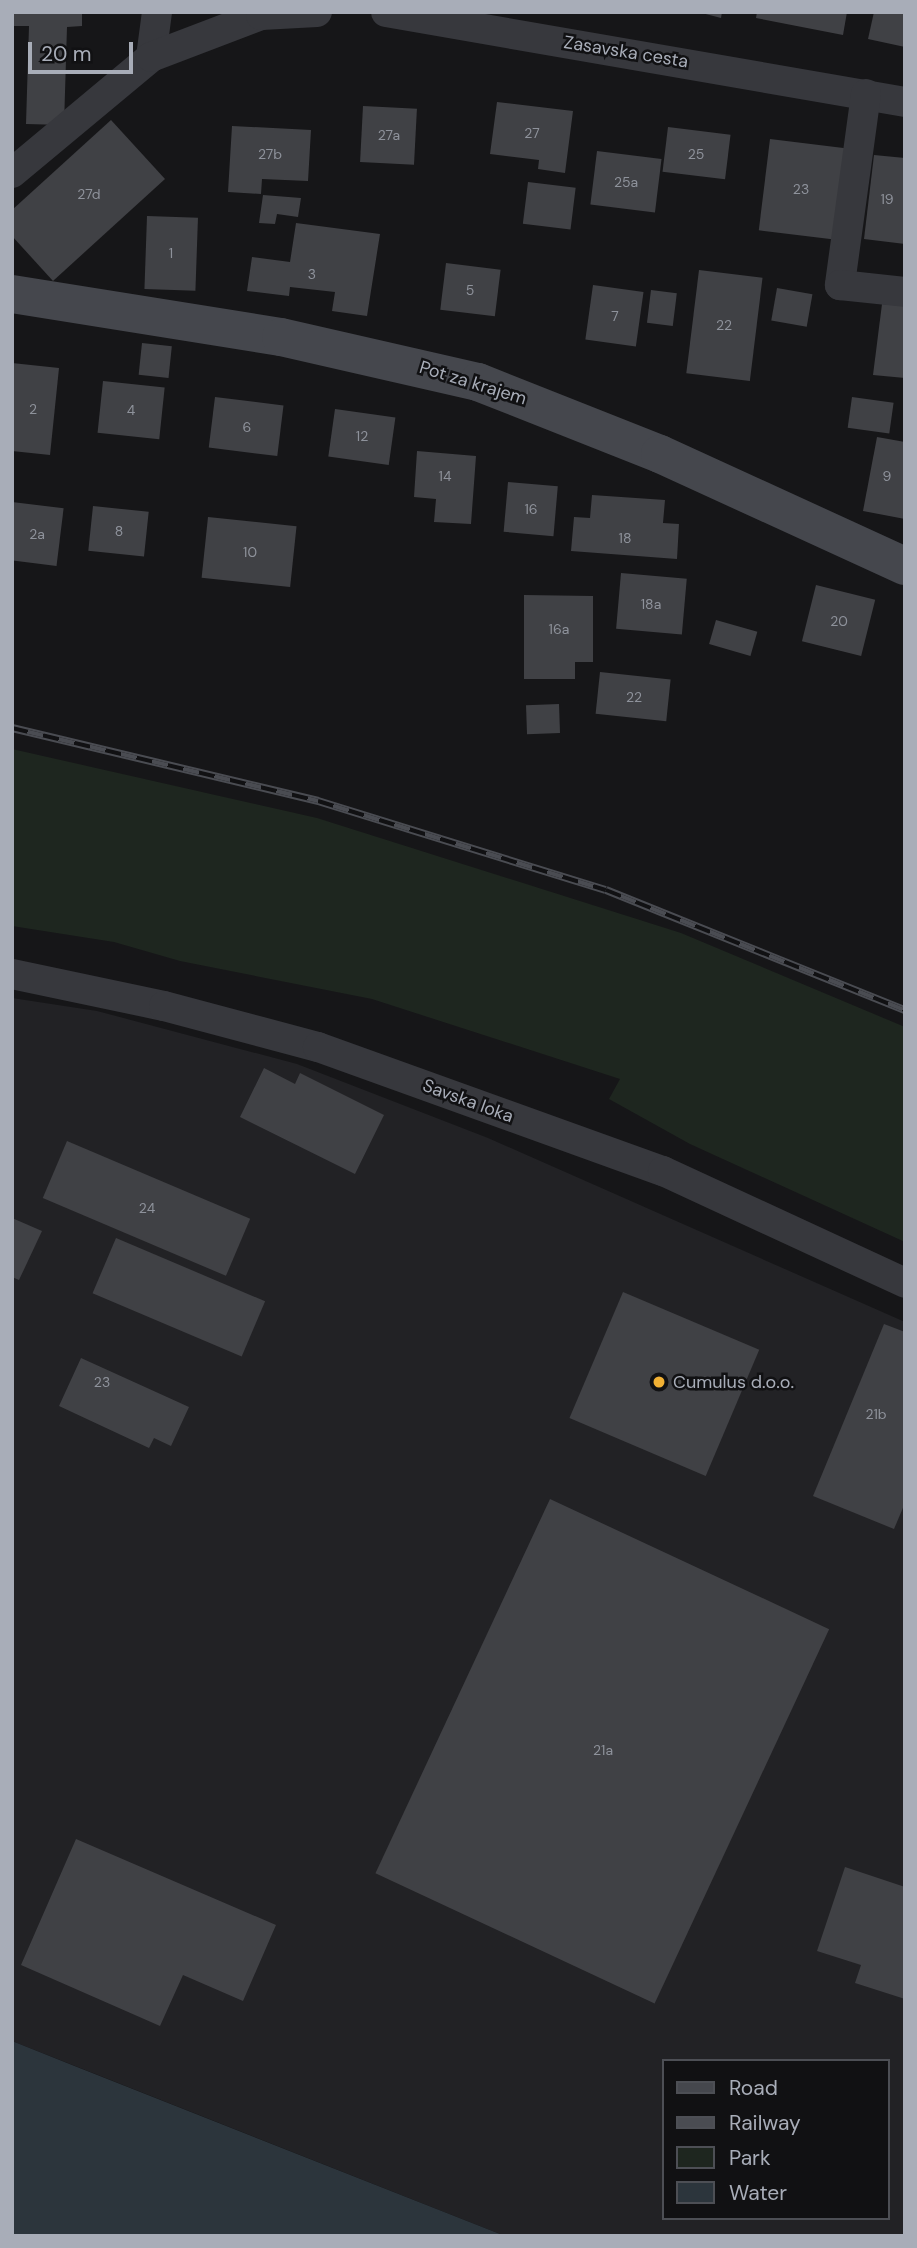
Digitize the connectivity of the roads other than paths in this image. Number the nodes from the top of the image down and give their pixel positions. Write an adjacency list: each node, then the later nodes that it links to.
1 (157, 12): 4 (street)
2 (317, 12): 4 (street)
3 (386, 12): 5 (street, Zasavska cesta)
4 (151, 57): 7 (street)
5 (866, 94): 6 (street, Zasavska cesta); 8 (street)
6 (905, 102)
7 (12, 173)
8 (905, 292)
9 (12, 294): 10 (street, Pot za krajem)
10 (905, 566)
11 (12, 974): 12 (street, Savska loka)
12 (905, 1283)

